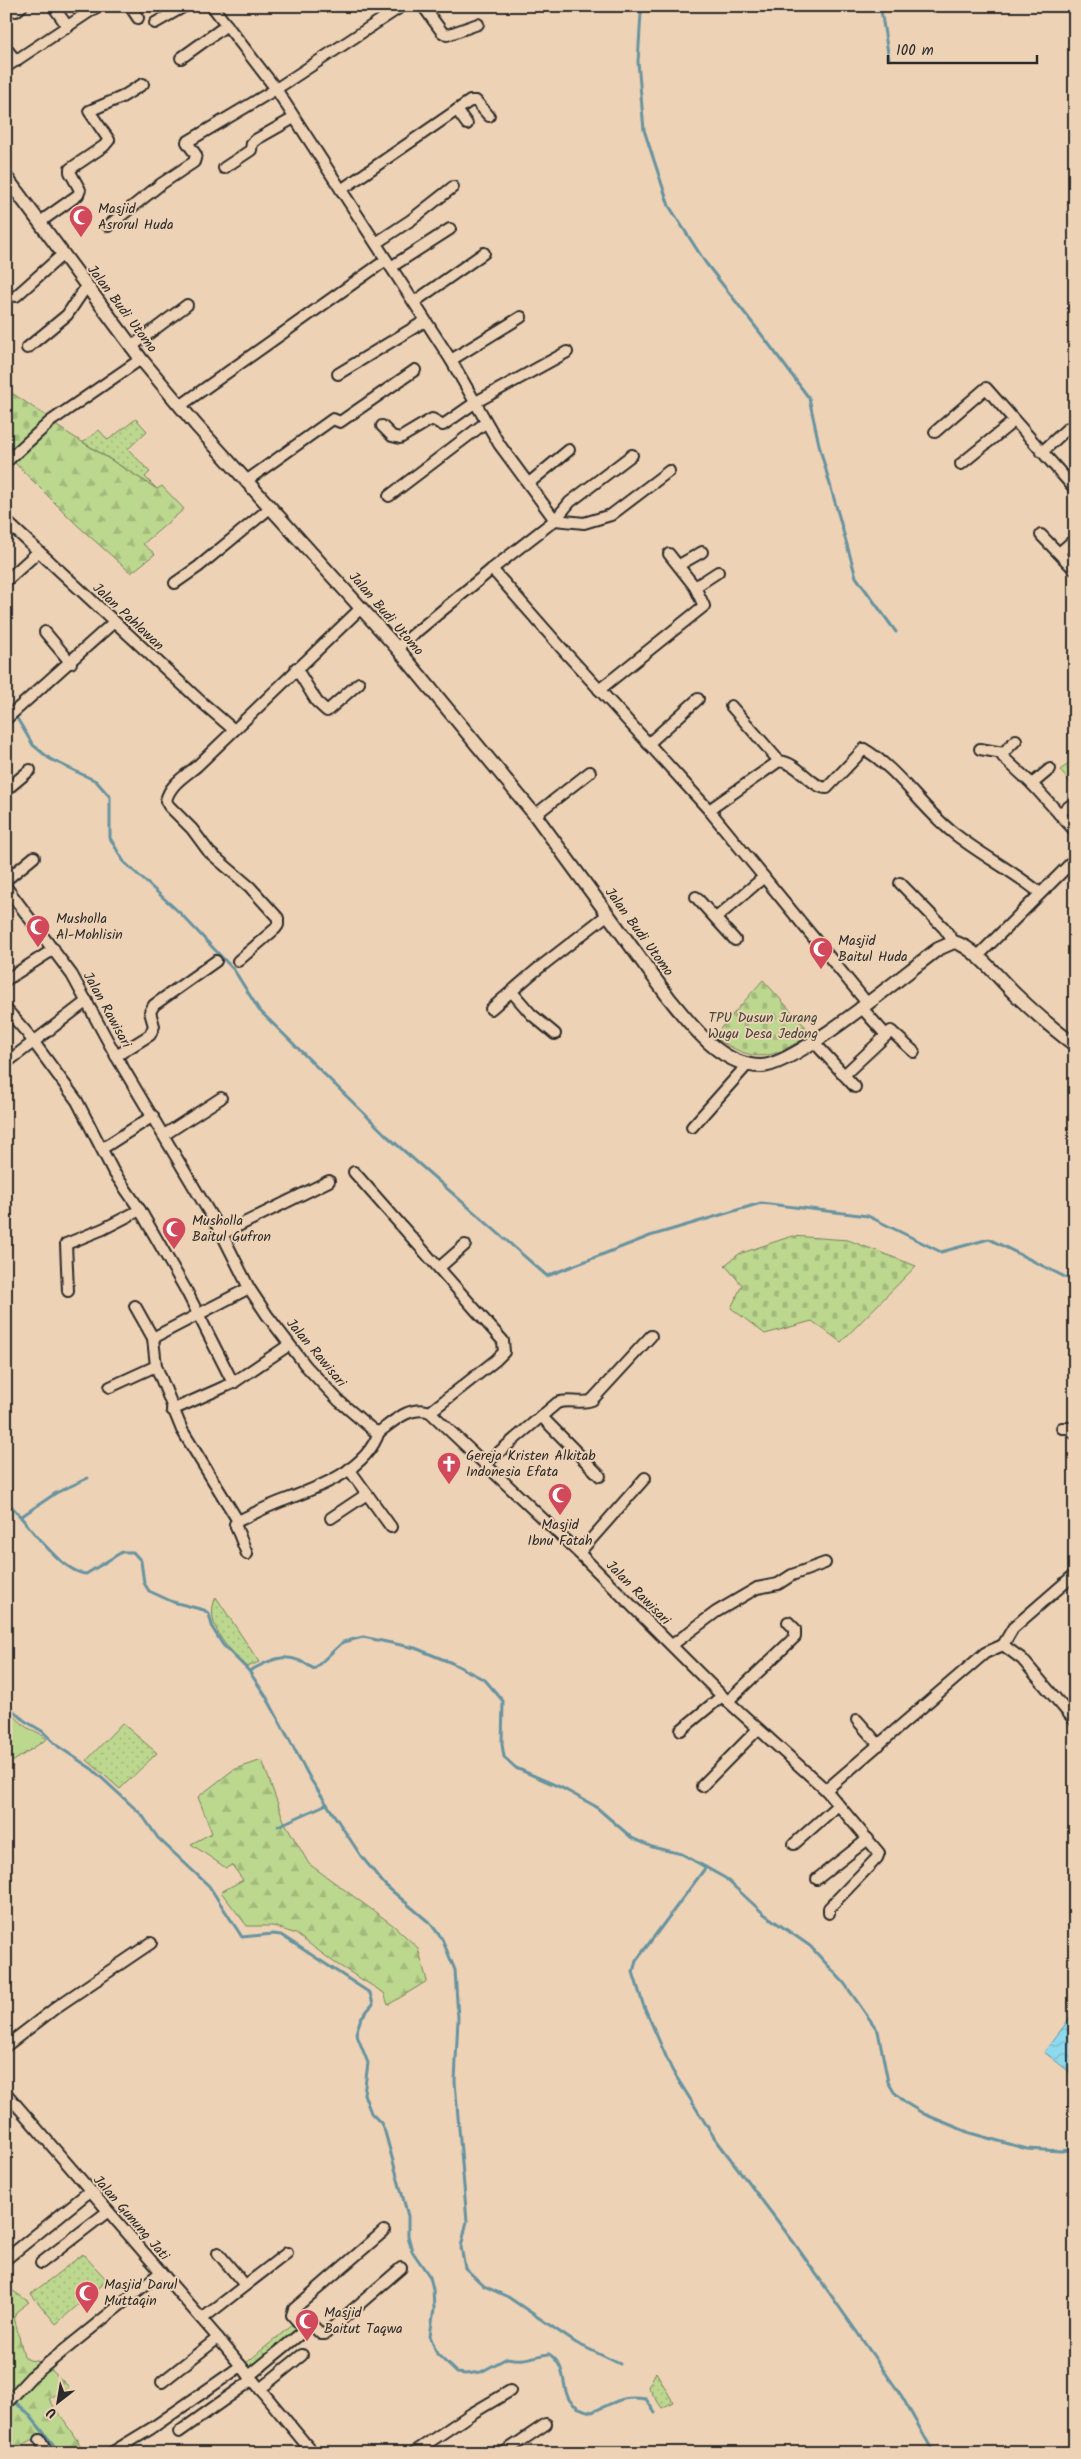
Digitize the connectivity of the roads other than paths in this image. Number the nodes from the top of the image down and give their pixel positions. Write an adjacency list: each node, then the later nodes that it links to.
1 (53, 6): 12 (street)
2 (98, 6): 12 (street)
3 (130, 6): 8 (street)
4 (185, 6): 9 (street)
5 (212, 6): 11 (street)
6 (402, 6): 18 (street)
7 (422, 6): 10 (street)
8 (138, 18)
9 (155, 23)
10 (478, 24)
11 (227, 25): 14 (street); 18 (street)
12 (68, 27): 15 (street)
13 (6, 48): 15 (street)
14 (181, 58)
15 (16, 61): 16 (street)
16 (6, 67)
17 (144, 84): 27 (street)
18 (276, 89): 21 (street); 28 (street)
19 (457, 110): 20 (street); 22 (street); 26 (street)
20 (489, 116)
21 (294, 118): 23 (street); 26 (street)
22 (467, 124)
23 (224, 168)
24 (8, 184): 27 (street, Jalan Budi Utomo)
25 (453, 187): 30 (street)
26 (341, 190): 30 (street)
27 (40, 222): 32 (street, Jalan Budi Utomo)
28 (108, 226)
29 (450, 229): 33 (street)
30 (376, 243): 33 (street)
31 (484, 253): 36 (street)
32 (62, 255): 34 (street, Jalan Budi Utomo); 35 (street)
33 (389, 264): 36 (street); 48 (street)
34 (86, 287): 40 (street, Jalan Budi Utomo); 41 (street)
35 (16, 296)
36 (414, 302): 39 (street)
37 (186, 305): 40 (street)
38 (521, 317): 44 (street)
39 (425, 321): 44 (street); 46 (street)
40 (131, 347): 43 (street, Jalan Budi Utomo)
41 (27, 348)
42 (567, 352): 47 (street)
43 (141, 360): 48 (street, Jalan Budi Utomo); 57 (street)
44 (451, 360): 47 (street)
45 (415, 370): 60 (street)
46 (338, 374)
47 (476, 402): 50 (street); 51 (street)
48 (180, 406): 60 (street, Jalan Budi Utomo)
49 (1014, 421): 53 (street); 55 (street); 58 (street)
50 (486, 423): 61 (street); 63 (street)
51 (382, 426)
52 (1068, 428): 55 (street)
53 (935, 432)
54 (569, 450): 61 (street)
55 (1042, 452): 62 (street)
56 (632, 455): 65 (street)
57 (6, 462)
58 (961, 464)
59 (669, 471): 65 (street)
60 (246, 481): 64 (street, Jalan Budi Utomo)
61 (529, 483): 65 (street)
62 (1074, 486)
63 (389, 496)
64 (270, 508): 78 (street); 80 (street, Jalan Budi Utomo)
65 (555, 520): 74 (street)
66 (6, 521): 69 (street, Jalan Pahlawan)
67 (1041, 535): 71 (street)
68 (1075, 539): 71 (street)
69 (38, 552): 77 (street); 81 (street, Jalan Pahlawan)
70 (702, 552): 73 (street)
71 (1059, 553): 75 (street)
72 (669, 554): 73 (street)
73 (679, 565): 79 (street)
74 (492, 569): 83 (street); 87 (street)
75 (1075, 570)
76 (718, 572): 79 (street)
77 (6, 581)
78 (175, 583)
79 (694, 587): 87 (street)
80 (361, 608): 83 (street, Jalan Budi Utomo); 85 (street)
81 (114, 622): 84 (street); 91 (street, Jalan Pahlawan)
82 (45, 632): 84 (street)
83 (398, 648): 105 (street, Jalan Budi Utomo)
84 (71, 662): 90 (street)
85 (296, 668): 86 (street); 91 (street)
86 (360, 683)
87 (599, 690): 93 (street)
88 (698, 699): 93 (street)
89 (731, 706): 96 (street)
90 (7, 718)
91 (234, 730): 122 (street)
92 (1016, 740): 95 (street)
93 (648, 744): 103 (street)
94 (980, 749): 95 (street)
95 (1003, 753): 100 (street)
96 (779, 762): 103 (street); 113 (street)
97 (1050, 769): 100 (street)
98 (30, 770): 101 (street)
99 (590, 772): 105 (street)
100 (1032, 784): 104 (street)
101 (6, 790)
102 (1075, 802): 104 (street)
103 (710, 810): 109 (street)
104 (1059, 814): 106 (street)
105 (535, 815): 115 (street, Jalan Budi Utomo)
106 (1075, 831)
107 (34, 857): 110 (street)
108 (1075, 859): 113 (street)
109 (764, 877): 116 (street); 126 (street)
110 (6, 880)
111 (900, 883): 118 (street)
112 (7, 890): 119 (street, Jalan Rawisari)
113 (1040, 892): 120 (street)
114 (696, 897): 116 (street)
115 (607, 915): 124 (street); 137 (street, Jalan Budi Utomo)
116 (716, 918): 117 (street)
117 (735, 940)
118 (954, 942): 120 (street); 126 (street)
119 (54, 949): 123 (street); 125 (street, Jalan Rawisari)
120 (977, 957): 133 (street)
121 (216, 961): 135 (street)
122 (238, 961)
123 (6, 980)
124 (512, 992): 128 (street); 129 (street)
125 (87, 1001): 131 (street); 135 (street, Jalan Rawisari)
126 (864, 1005): 130 (street); 132 (street)
127 (6, 1008): 131 (street)
128 (491, 1009)
129 (555, 1034)
130 (886, 1035): 134 (street); 138 (street)
131 (34, 1041): 136 (street); 144 (street)
132 (814, 1042): 137 (street); 138 (street)
133 (1075, 1045)
134 (914, 1052)
135 (116, 1056): 141 (street, Jalan Rawisari)
136 (6, 1064)
137 (748, 1064): 142 (street)
138 (844, 1075): 139 (street)
139 (855, 1087)
140 (221, 1098): 143 (street)
141 (153, 1116): 143 (street, Jalan Rawisari); 144 (street)
142 (692, 1127)
143 (164, 1135): 148 (street, Jalan Rawisari)
144 (103, 1148): 147 (street)
145 (354, 1172): 150 (street)
146 (329, 1181): 148 (street)
147 (140, 1210): 152 (street); 154 (street)
148 (222, 1234): 151 (street, Jalan Rawisari)
149 (465, 1245): 150 (street)
150 (440, 1267): 162 (street)
151 (249, 1288): 154 (street); 157 (street, Jalan Rawisari)
152 (68, 1290)
153 (135, 1306): 156 (street)
154 (200, 1315): 156 (street); 159 (street)
155 (651, 1336): 163 (street)
156 (153, 1338): 158 (street)
157 (289, 1345): 159 (street); 165 (street, Jalan Rawisari)
158 (156, 1366): 160 (street); 161 (street)
159 (233, 1383): 161 (street)
160 (110, 1387)
161 (172, 1410): 173 (street)
162 (430, 1412): 165 (street); 167 (street, Jalan Rawisari)
163 (541, 1416): 167 (street); 169 (street)
164 (1062, 1428): 166 (street)
165 (379, 1432): 168 (street)
166 (1075, 1434)
167 (485, 1464): 175 (street, Jalan Rawisari)
168 (349, 1469): 171 (street); 173 (street)
169 (600, 1476)
170 (645, 1478): 175 (street)
171 (367, 1494): 172 (street); 174 (street)
172 (331, 1518)
173 (238, 1521): 176 (street)
174 (391, 1527)
175 (579, 1553): 181 (street, Jalan Rawisari)
176 (247, 1554)
177 (825, 1563): 181 (street)
178 (1075, 1574): 180 (street)
179 (788, 1622): 182 (street)
180 (1003, 1645): 184 (street); 187 (street)
181 (672, 1646): 182 (street, Jalan Rawisari)
182 (725, 1698): 185 (street, Jalan Rawisari); 186 (street)
183 (857, 1720): 187 (street)
184 (1075, 1721)
185 (758, 1729): 188 (street); 189 (street, Jalan Rawisari)
186 (681, 1730)
187 (879, 1745): 189 (street)
188 (702, 1786)
189 (826, 1790): 190 (street, Jalan Rawisari)
190 (838, 1805): 191 (street, Jalan Rawisari); 192 (street)
191 (868, 1839): 193 (street); 194 (street)
192 (794, 1844)
193 (817, 1879)
194 (829, 1913)
195 (151, 1943): 196 (street)
196 (6, 2046)
197 (6, 2093): 198 (street, Jalan Gunung Jati)
198 (90, 2191): 199 (street, Jalan Gunung Jati); 203 (street)
199 (107, 2212): 204 (street); 206 (street, Jalan Gunung Jati)
200 (384, 2231): 209 (street)
201 (287, 2252): 207 (street)
202 (218, 2253): 207 (street)
203 (6, 2259)
204 (41, 2263)
205 (401, 2268): 209 (street)
206 (161, 2272): 208 (street, Jalan Gunung Jati); 217 (street)
207 (245, 2285): 208 (street)
208 (202, 2319): 210 (street, Jalan Gunung Jati)
209 (305, 2330): 213 (street)
210 (218, 2338): 212 (street, Jalan Gunung Jati); 214 (street)
211 (302, 2355): 215 (street)
212 (241, 2366): 213 (street, Jalan Gunung Jati); 222 (street)
213 (251, 2378): 215 (street, Jalan Gunung Jati); 219 (street)
214 (162, 2382)
215 (260, 2390): 223 (street, Jalan Gunung Jati)
216 (510, 2391): 224 (street)
217 (6, 2404)
218 (546, 2424): 225 (street)
219 (179, 2432)
220 (40, 2440): 221 (street)
221 (48, 2453)
222 (111, 2453)
223 (313, 2453)
224 (414, 2453)
225 (503, 2453)

